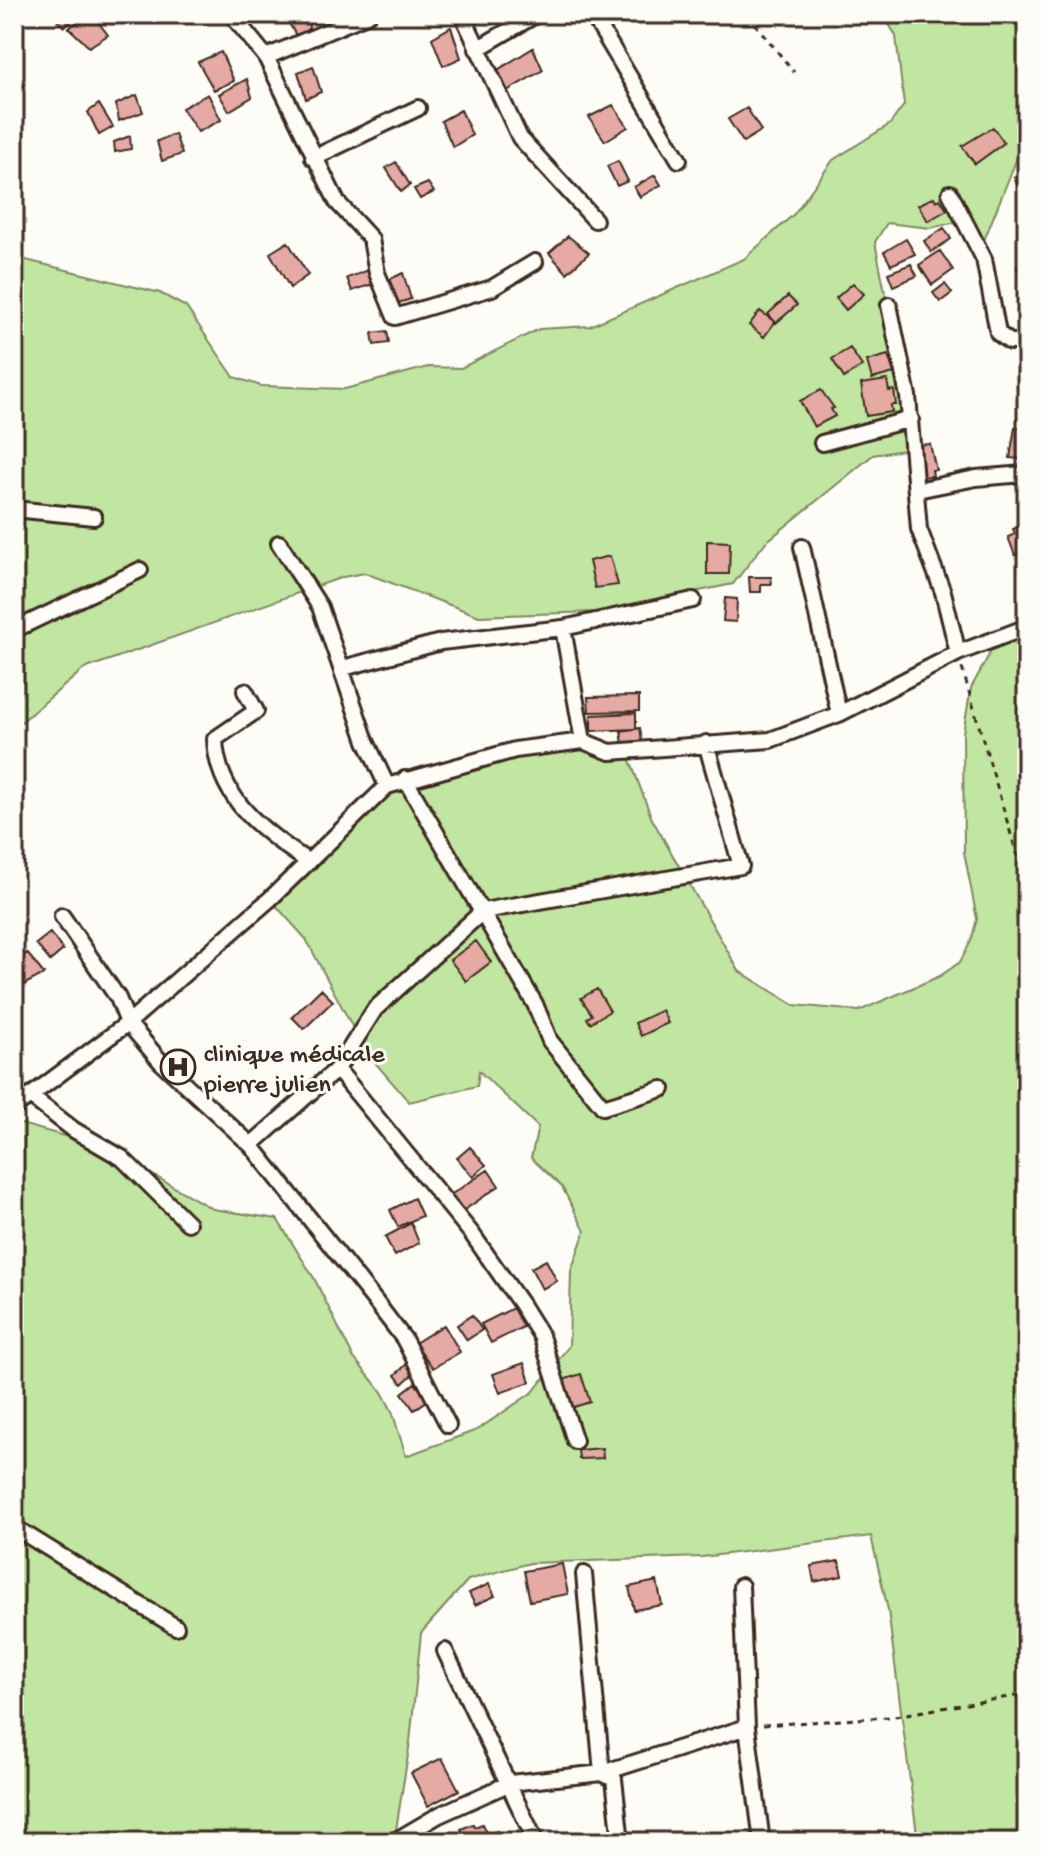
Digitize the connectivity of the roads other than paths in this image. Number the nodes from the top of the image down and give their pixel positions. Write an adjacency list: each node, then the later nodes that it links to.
1 (231, 14): 7 (street)
2 (369, 14): 7 (street)
3 (462, 14): 6 (street)
4 (537, 14): 6 (street)
5 (592, 14): 10 (street)
6 (477, 49): 12 (street)
7 (266, 57): 9 (street)
8 (418, 108): 9 (street)
9 (313, 158): 13 (street)
10 (679, 160)
11 (950, 193): 15 (street)
12 (595, 220)
13 (535, 262)
14 (889, 305): 16 (street)
15 (1027, 342)
16 (911, 419): 17 (street); 19 (street)
17 (822, 443)
18 (1024, 474): 19 (street)
19 (917, 490): 29 (street)
20 (14, 509): 21 (street)
21 (94, 517)
22 (279, 543): 30 (street)
23 (802, 547): 32 (street)
24 (140, 570): 28 (street)
25 (693, 600): 27 (street)
26 (1027, 627): 29 (street)
27 (563, 628): 30 (street); 33 (street)
28 (14, 630)
29 (958, 653): 32 (street)
30 (343, 668): 36 (street)
31 (245, 691): 37 (street)
32 (839, 714): 34 (street)
33 (583, 741): 34 (street); 35 (street)
34 (706, 743): 38 (street)
35 (405, 779): 36 (street); 38 (street)
36 (387, 786): 37 (street)
37 (309, 862): 40 (street)
38 (483, 911): 41 (street); 42 (street)
39 (62, 916): 40 (street)
40 (128, 1023): 43 (street); 45 (street)
41 (337, 1069): 45 (street); 48 (street)
42 (662, 1089)
43 (30, 1096): 44 (street); 46 (street)
44 (14, 1108)
45 (251, 1145): 47 (street)
46 (188, 1223)
47 (448, 1425)
48 (575, 1441)
49 (14, 1527): 52 (street)
50 (584, 1574): 55 (street)
51 (741, 1586): 54 (street)
52 (176, 1627)
53 (445, 1651): 56 (street)
54 (747, 1727): 55 (street); 60 (street)
55 (602, 1773): 56 (street); 59 (street)
56 (510, 1783): 57 (street); 58 (street)
57 (393, 1842)
58 (536, 1842)
59 (621, 1842)
60 (762, 1842)

